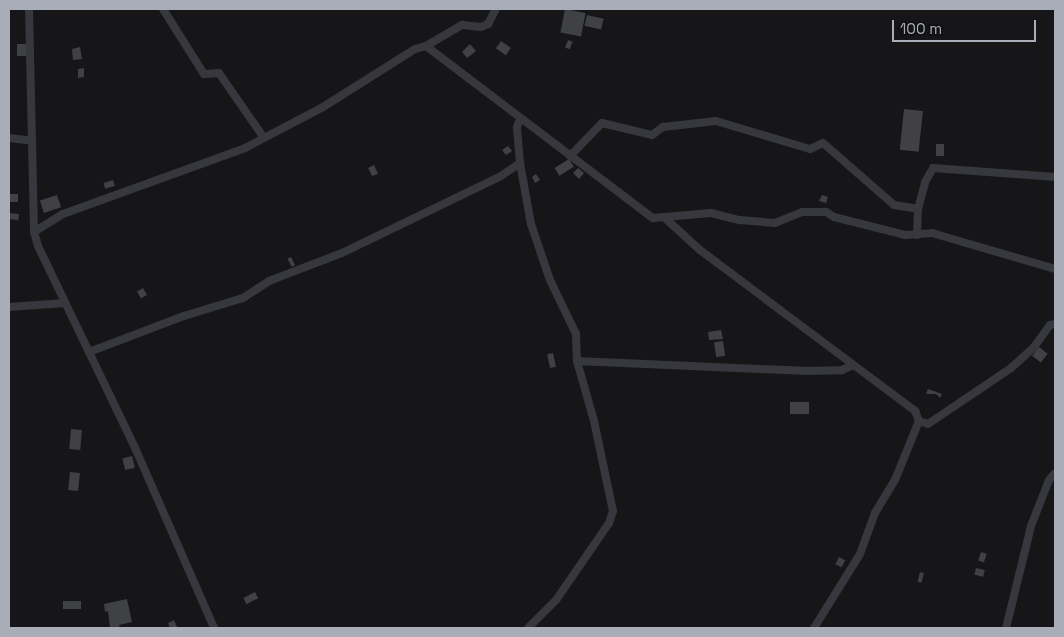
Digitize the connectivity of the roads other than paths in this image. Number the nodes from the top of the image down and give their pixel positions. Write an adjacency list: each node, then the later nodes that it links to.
1 (29, 9): 8 (street)
2 (163, 9): 7 (street)
3 (496, 9): 4 (street)
4 (426, 46): 5 (street); 7 (street)
5 (520, 119): 9 (street); 10 (street)
6 (9, 138): 8 (street)
7 (264, 138): 14 (street)
8 (32, 141): 14 (street)
9 (570, 156): 12 (street); 13 (street)
10 (520, 163): 20 (street); 21 (street)
11 (1055, 177): 12 (street)
12 (918, 209): 15 (street)
13 (666, 219): 15 (street); 22 (street)
14 (34, 232): 17 (street)
15 (917, 235): 16 (street)
16 (1055, 269)
17 (65, 303): 18 (street); 20 (street)
18 (9, 308)
19 (1055, 324): 23 (street)
20 (89, 352): 25 (street)
21 (577, 361): 22 (street); 26 (street)
22 (851, 366): 23 (street)
23 (919, 421): 27 (street)
24 (1055, 473): 28 (street)
25 (214, 628)
26 (528, 628)
27 (814, 628)
28 (1006, 628)

